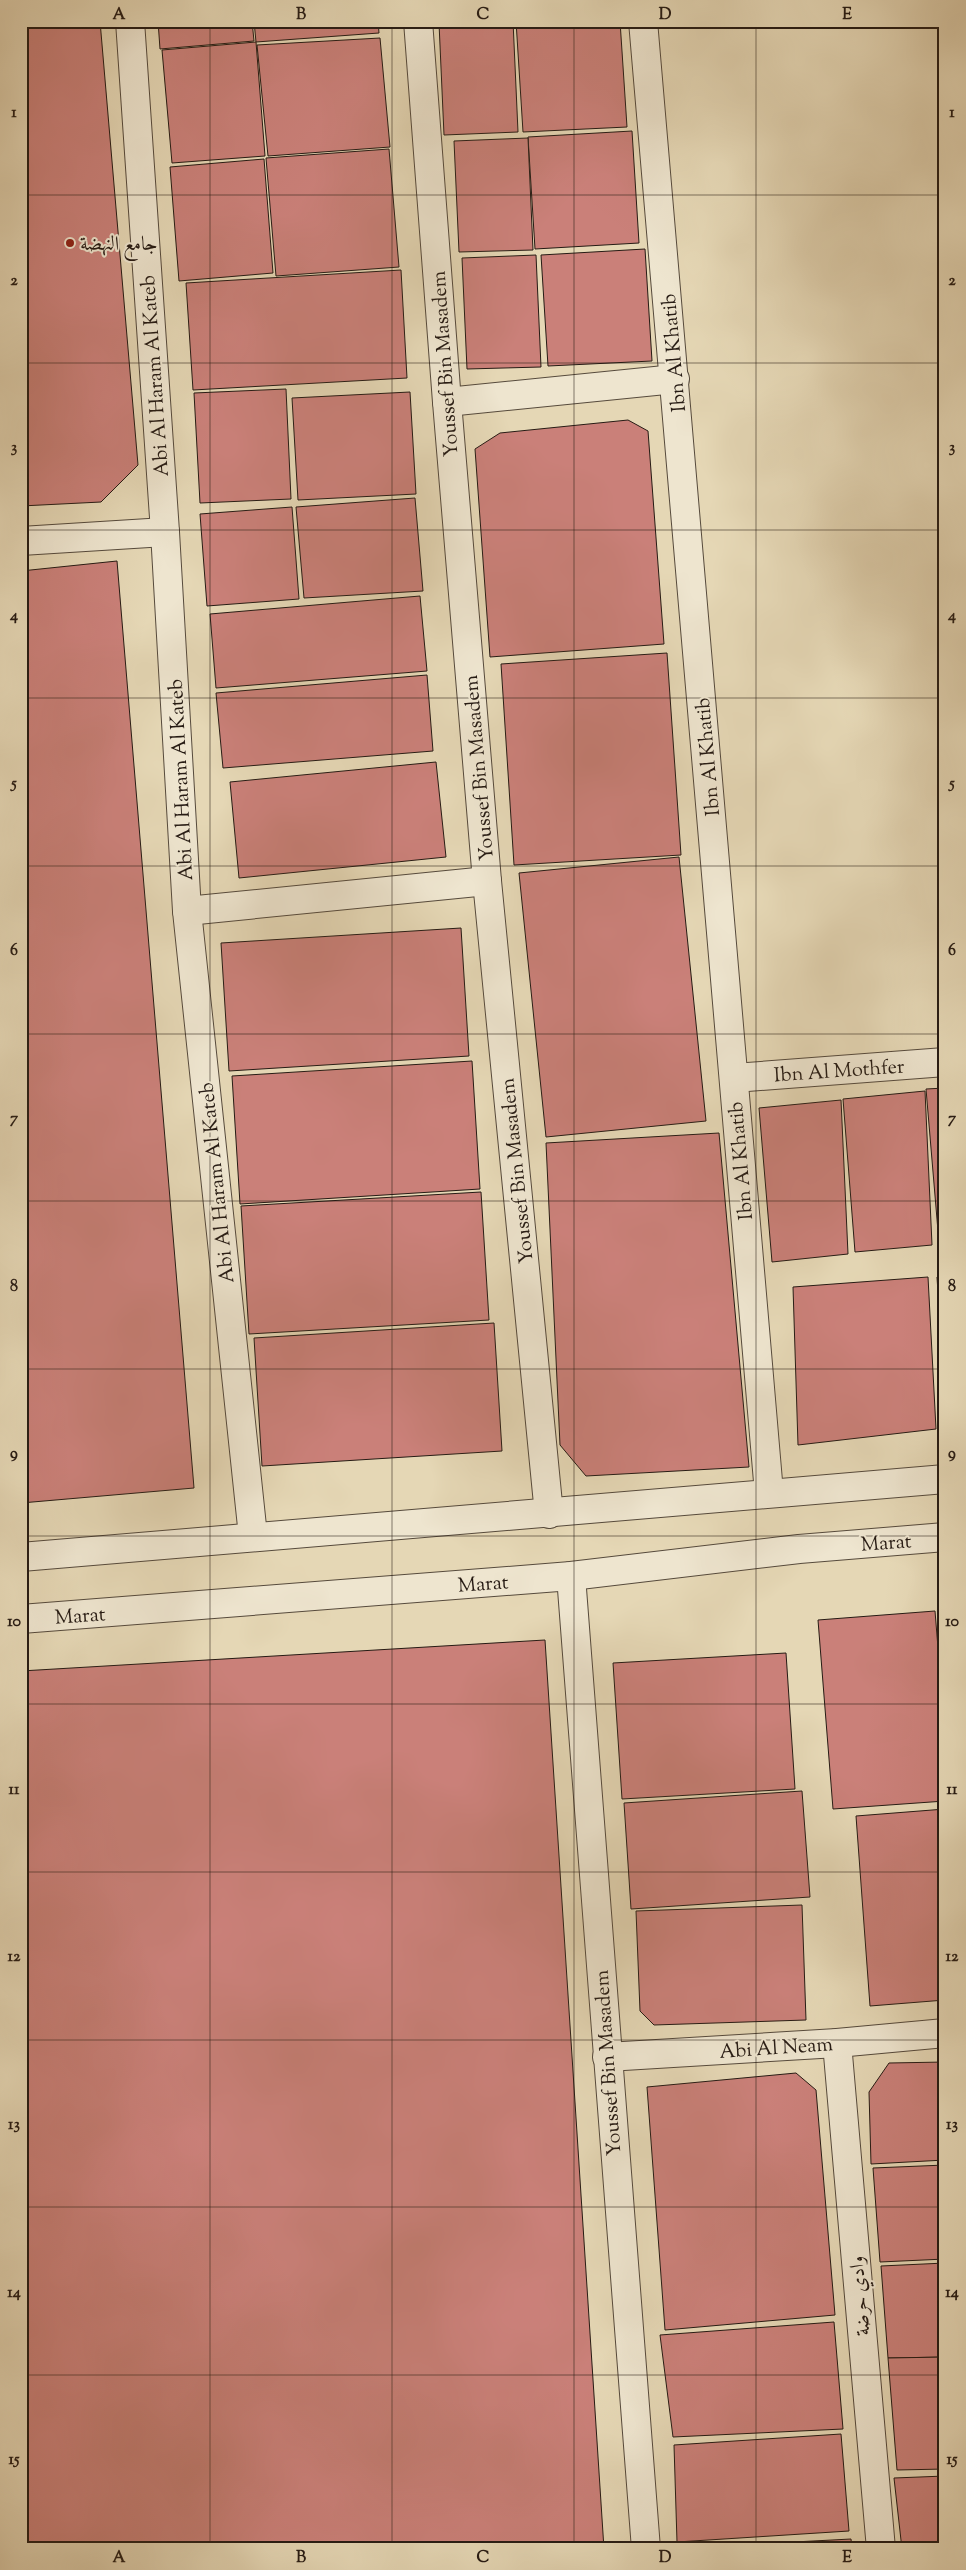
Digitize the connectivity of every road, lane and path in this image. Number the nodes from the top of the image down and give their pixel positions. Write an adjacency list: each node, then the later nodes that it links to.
1 (130, 21): 6 (street, Abi Al Haram Al Kateb)
2 (418, 21): 5 (street, Youssef Bin Masadem)
3 (643, 21): 4 (street, Ibn Al Khatib)
4 (675, 379): 5 (street); 11 (street, Ibn Al Khatib)
5 (447, 402): 8 (street, Youssef Bin Masadem)
6 (165, 532): 7 (street); 9 (street, Abi Al Haram Al Kateb)
7 (21, 541)
8 (487, 881): 9 (street); 14 (street, Youssef Bin Masadem)
9 (188, 910): 15 (street, Abi Al Haram Al Kateb)
10 (945, 1062): 11 (street, Ibn Al Mothfer)
11 (734, 1078): 13 (street, Ibn Al Khatib)
12 (945, 1479): 13 (street)
13 (768, 1493): 14 (street)
14 (549, 1514): 15 (street)
15 (253, 1536): 17 (street)
16 (945, 1538): 18 (street, Marat)
17 (21, 1557)
18 (571, 1576): 19 (street, Marat); 22 (street, Youssef Bin Masadem)
19 (21, 1620)
20 (945, 2033): 21 (street, Abi Al Neam)
21 (837, 2043): 22 (street, Abi Al Neam); 24 (street, وادي حرضة)
22 (607, 2057): 23 (street, Youssef Bin Masadem)
23 (646, 2549)
24 (881, 2549)

